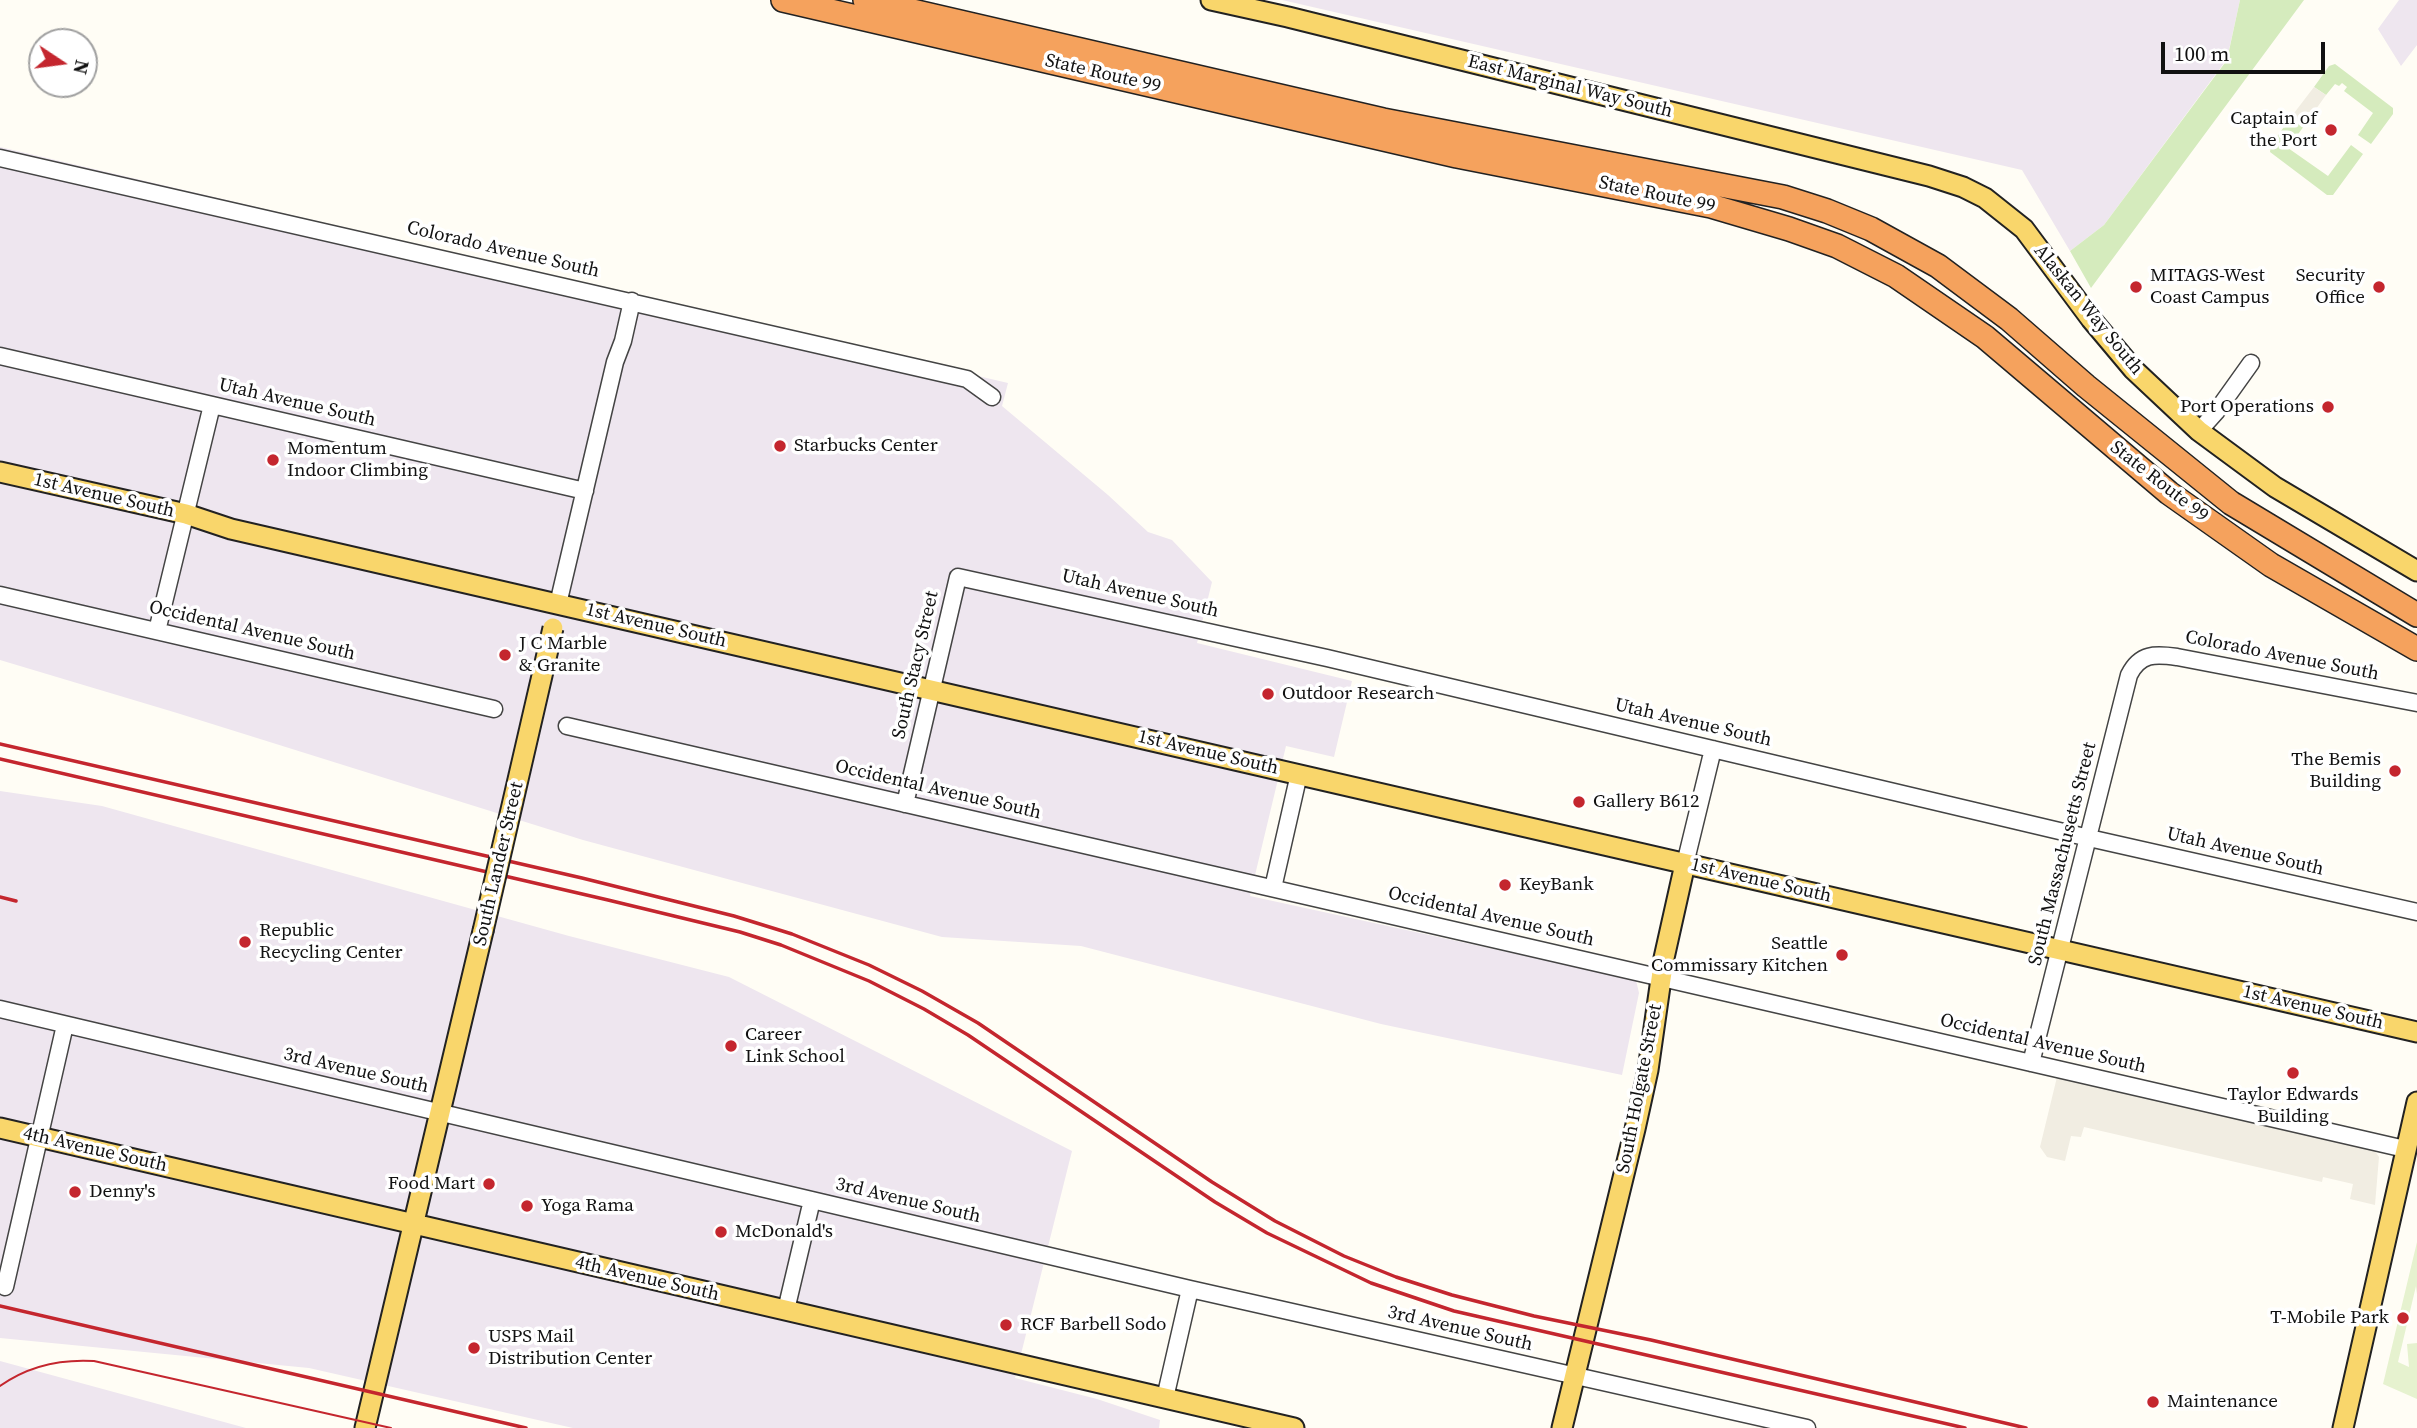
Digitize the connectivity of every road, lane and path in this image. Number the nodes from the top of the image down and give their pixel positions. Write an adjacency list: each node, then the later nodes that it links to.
1 (783, 0): 21 (highway, State Route 99)
2 (865, 0): 19 (highway, State Route 99)
3 (1211, 0): 5 (main road, East Marginal Way South)
4 (0, 158): 6 (street, Colorado Avenue South)
5 (1929, 176): 11 (main road, Alaskan Way South)
6 (632, 301): 9 (street, Colorado Avenue South); 13 (street, South Lander Street)
7 (0, 356): 10 (street, Utah Avenue South)
8 (2251, 363): 11 (street)
9 (992, 397)
10 (212, 405): 13 (street, Utah Avenue South); 14 (street)
11 (2199, 431): 15 (main road, Alaskan Way South)
12 (0, 472): 14 (main road, 1st Avenue South)
13 (585, 491): 18 (street, South Lander Street)
14 (186, 514): 18 (main road, 1st Avenue South); 20 (street)
15 (2417, 571)
16 (958, 577): 23 (street, South Stacy Street); 27 (street, Utah Avenue South)
17 (0, 595): 20 (street, Occidental Avenue South)
18 (558, 604): 23 (main road, 1st Avenue South); 41 (main road, South Lander Street, bridge)
19 (2417, 615)
20 (157, 631): 25 (street, Occidental Avenue South)
21 (2417, 649)
22 (2140, 659): 24 (street, Colorado Avenue South); 30 (street, South Massachusetts Street)
23 (932, 690): 28 (main road, 1st Avenue South); 29 (street, South Stacy Street)
24 (2417, 703)
25 (494, 709)
26 (567, 726): 29 (street, Occidental Avenue South)
27 (1713, 749): 30 (street, Utah Avenue South); 31 (street, South Holgate Street)
28 (1299, 774): 31 (main road, 1st Avenue South); 32 (street)
29 (905, 804): 32 (street, Occidental Avenue South)
30 (2089, 838): 33 (street, Utah Avenue South); 34 (street, South Massachusetts Street)
31 (1685, 864): 34 (main road, 1st Avenue South); 35 (main road, South Holgate Street)
32 (1273, 888): 35 (street, Occidental Avenue South)
33 (2417, 912)
34 (2060, 950): 38 (main road, 1st Avenue South); 39 (street, South Massachusetts Street)
35 (1661, 978): 39 (street, Occidental Avenue South); 50 (main road, South Holgate Street)
36 (0, 1009): 37 (street, 3rd Avenue South)
37 (65, 1025): 41 (street, 3rd Avenue South); 43 (street)
38 (2417, 1032)
39 (2031, 1063): 44 (street, Occidental Avenue South)
40 (2417, 1102): 44 (main road)
41 (439, 1112): 45 (street, 3rd Avenue South); 46 (main road, South Lander Street)
42 (0, 1128): 43 (main road, 4th Avenue South)
43 (39, 1137): 46 (main road, 4th Avenue South); 47 (street)
44 (2405, 1149): 56 (main road)
45 (812, 1200): 48 (street, 3rd Avenue South); 49 (street)
46 (412, 1224): 49 (main road, 4th Avenue South); 52 (main road, South Lander Street)
47 (5, 1287)
48 (1190, 1289): 50 (street, 3rd Avenue South); 51 (street)
49 (786, 1310): 51 (main road, 4th Avenue South)
50 (1574, 1377): 54 (main road, South Holgate Street); 55 (street, 3rd Avenue South)
51 (1165, 1398): 53 (main road, 4th Avenue South)
52 (365, 1428)
53 (1294, 1428)
54 (1562, 1428)
55 (1807, 1428)
56 (2343, 1428)

